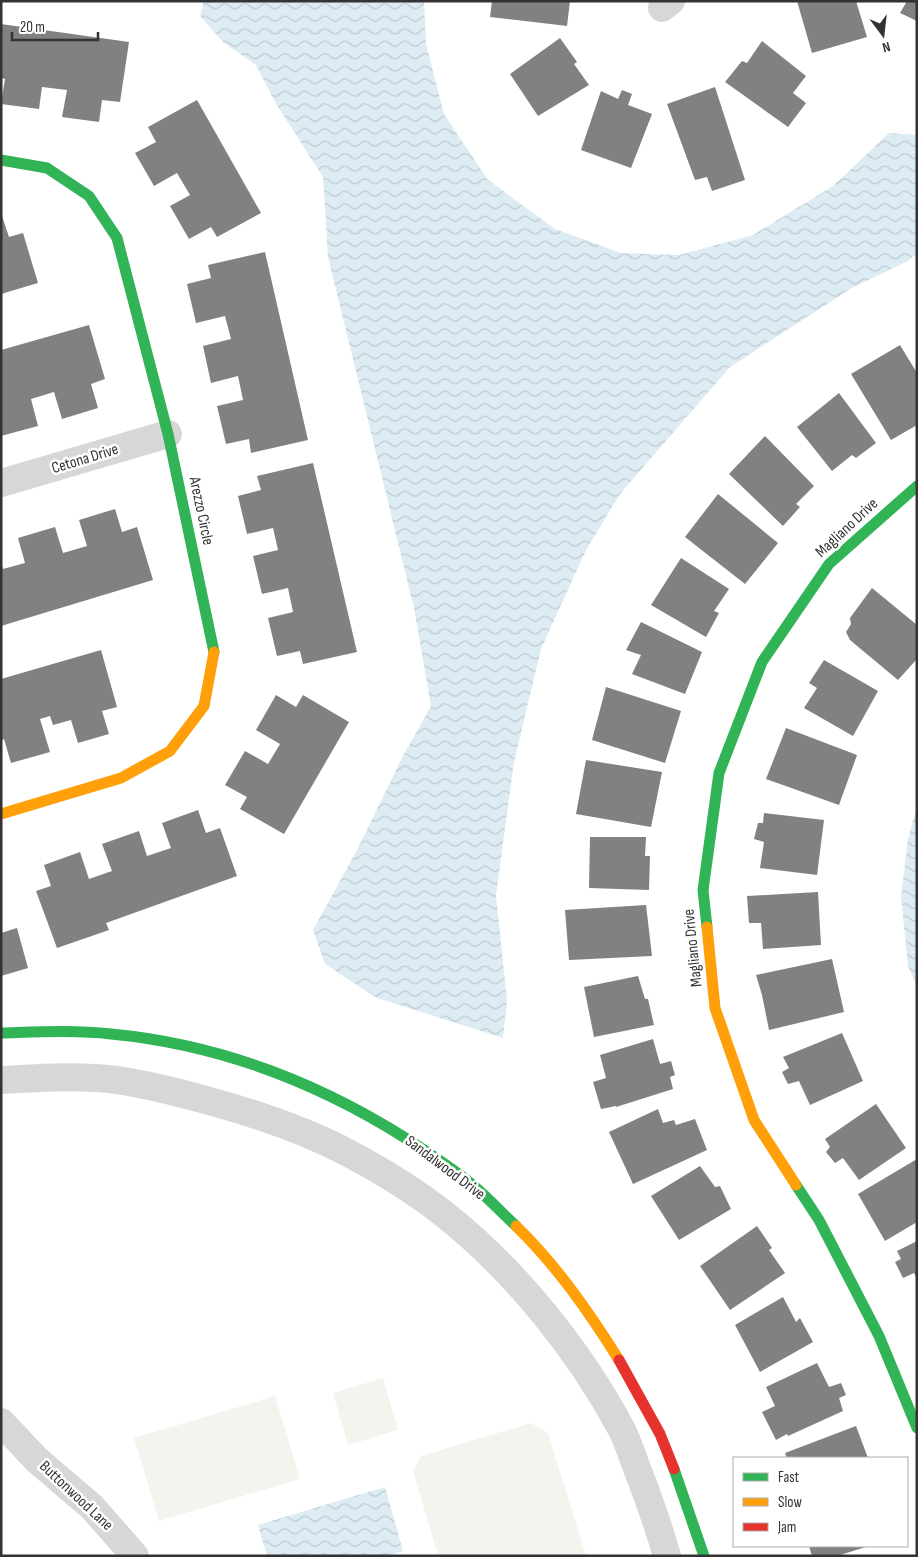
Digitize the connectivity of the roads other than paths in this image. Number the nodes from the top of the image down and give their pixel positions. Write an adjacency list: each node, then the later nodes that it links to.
1 (1, 160): 2 (street, Arezzo Circle)
2 (168, 434): 3 (street, Cetona Drive); 5 (street, Arezzo Circle)
3 (1, 483)
4 (917, 486): 8 (street, Magliano Drive)
5 (1, 814)
6 (1, 1033): 12 (street, Sandalwood Drive)
7 (1, 1080): 11 (street)
8 (917, 1428)
9 (6, 1438): 10 (street, Buttonwood Lane)
10 (135, 1556)
11 (667, 1556)
12 (704, 1556)

